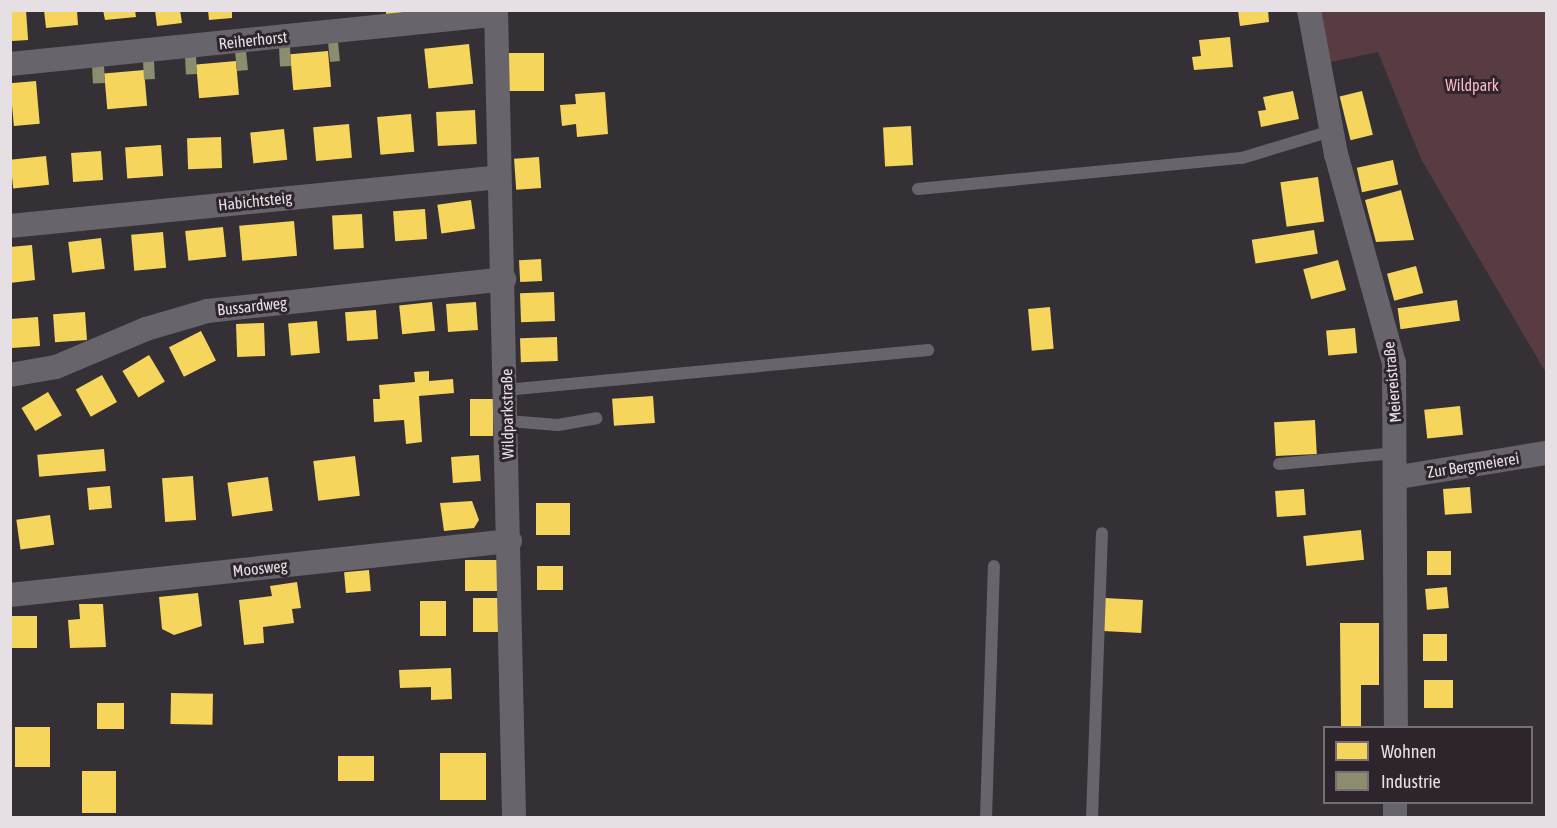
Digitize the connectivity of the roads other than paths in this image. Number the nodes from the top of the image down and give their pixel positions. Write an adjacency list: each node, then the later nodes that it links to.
1 (1309, 10): 4 (street, Meiereistraße)
2 (496, 13): 3 (street, Reiherhorst); 5 (street, Wildparkstraße)
3 (10, 64)
4 (1331, 131): 6 (lane); 14 (street, Meiereistraße)
5 (500, 177): 7 (street, Habichtsteig); 8 (street, Wildparkstraße)
6 (918, 189)
7 (10, 226)
8 (504, 279): 10 (street, Bussardweg); 11 (street, Wildparkstraße)
9 (928, 350): 11 (lane)
10 (10, 375)
11 (506, 390): 13 (street, Wildparkstraße)
12 (596, 418): 13 (lane)
13 (507, 422): 19 (street, Wildparkstraße)
14 (1398, 453): 16 (lane); 17 (street, Meiereistraße)
15 (1546, 453): 17 (street, Zur Bergmeierei)
16 (1279, 464)
17 (1399, 477): 22 (street, Meiereistraße)
18 (1102, 533): 25 (lane)
19 (510, 541): 21 (street, Moosweg); 23 (street, Wildparkstraße)
20 (994, 566): 24 (lane)
21 (10, 595)
22 (1396, 726)
23 (514, 818)
24 (986, 818)
25 (1092, 818)

